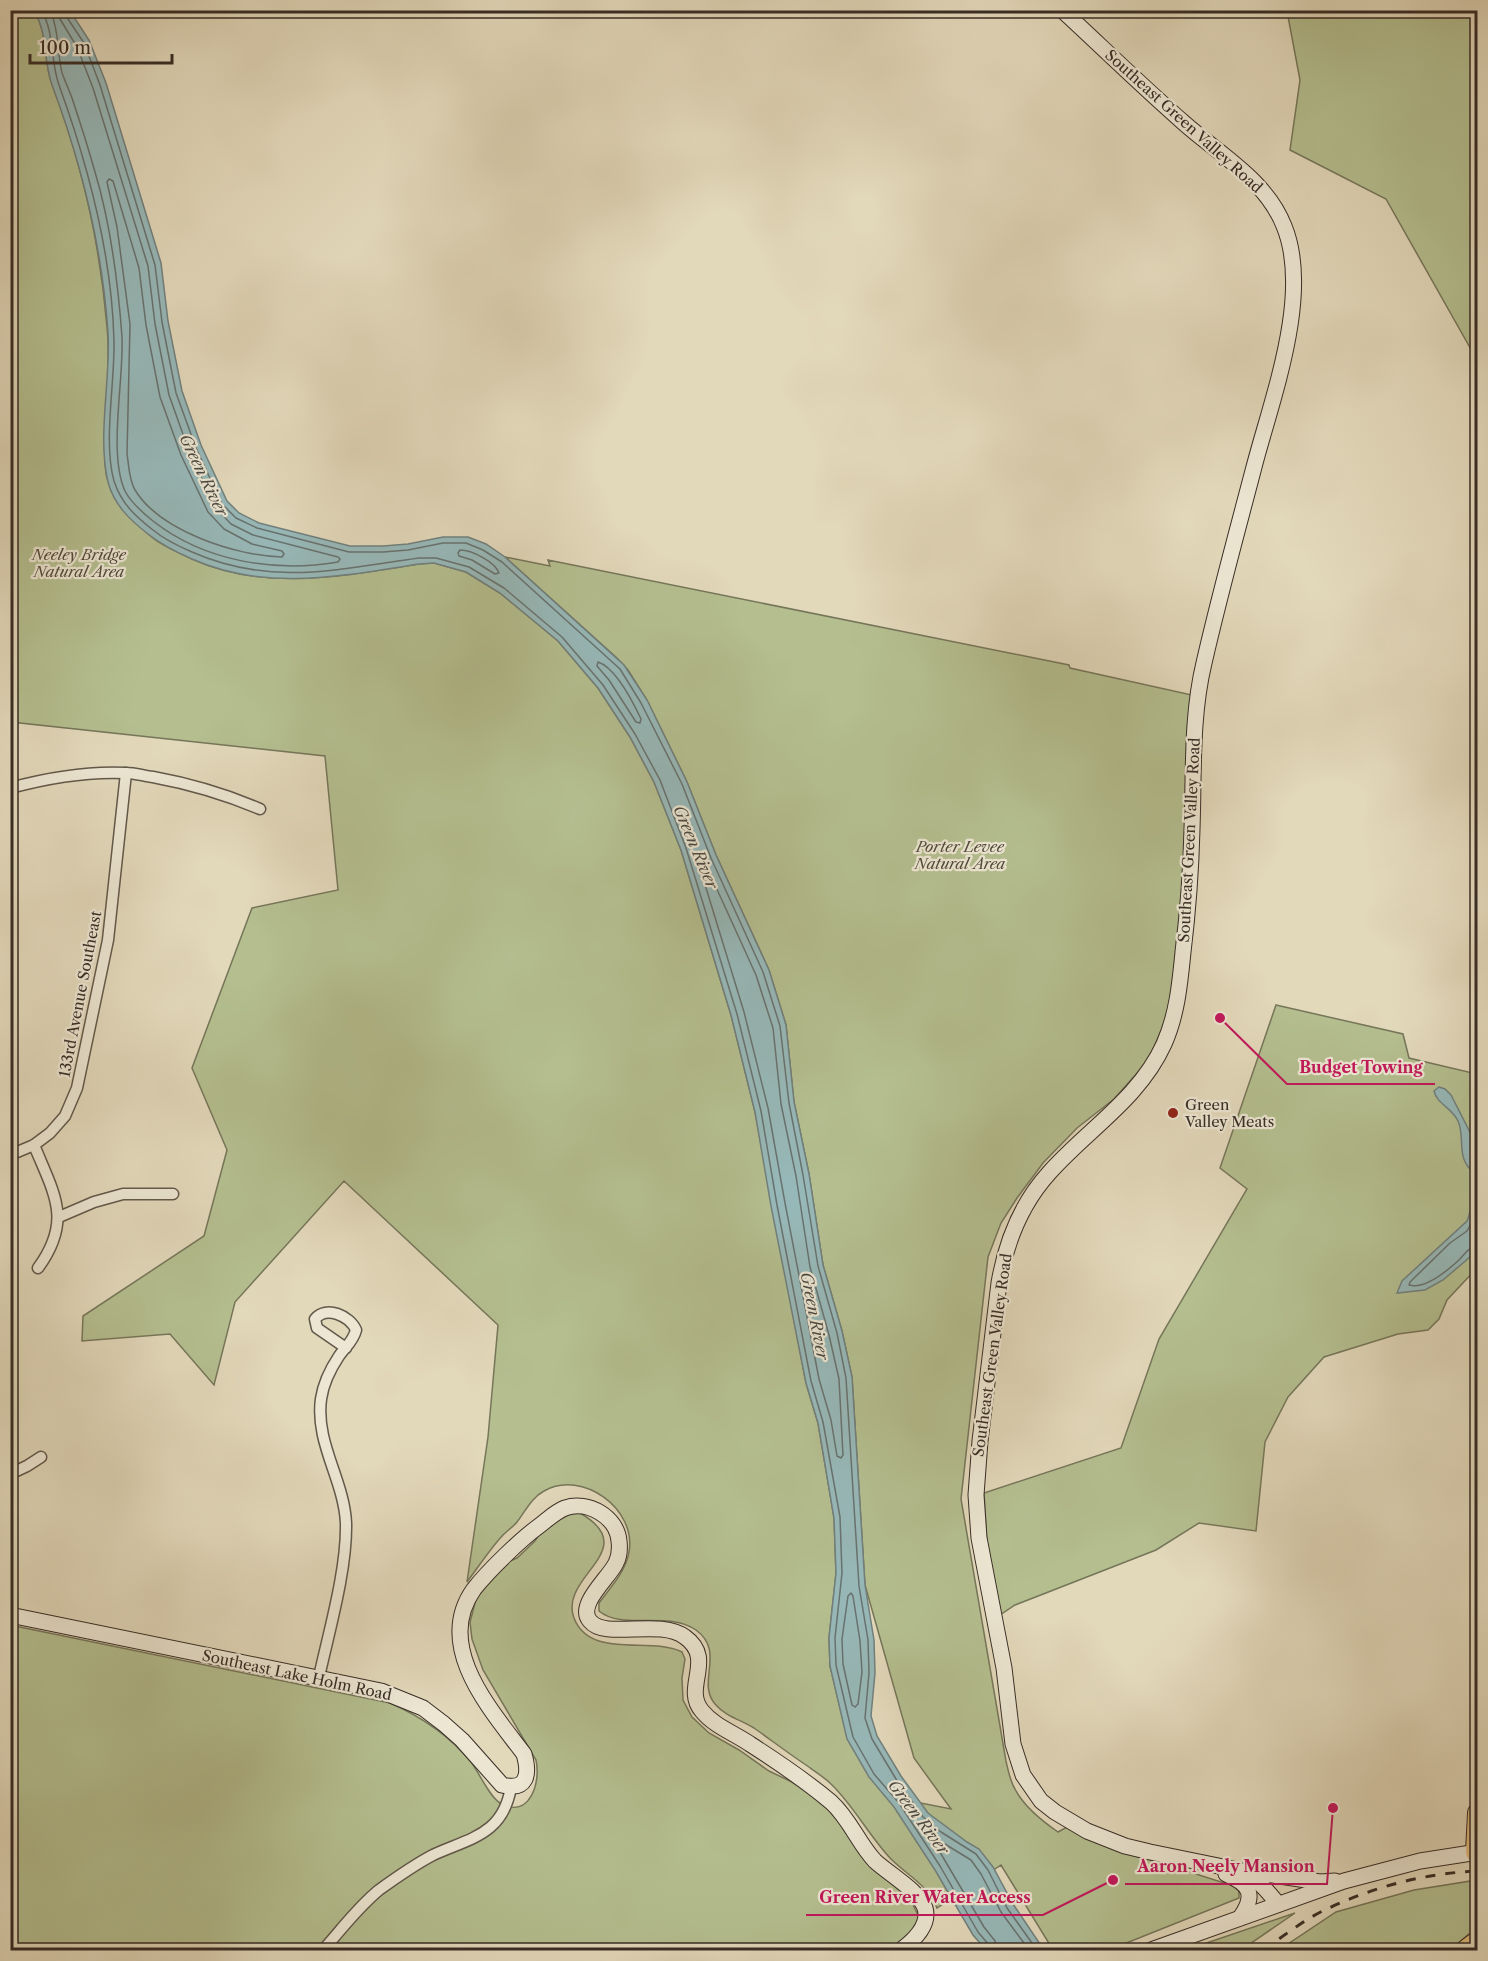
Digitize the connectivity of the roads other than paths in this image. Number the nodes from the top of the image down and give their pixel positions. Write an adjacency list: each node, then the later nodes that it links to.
1 (1062, 10): 18 (street, Southeast Green Valley Road)
2 (126, 773): 3 (street); 4 (street); 5 (street, 133rd Avenue Southeast)
3 (10, 788)
4 (260, 809)
5 (34, 1145): 6 (street, 133rd Avenue Southeast); 8 (street)
6 (10, 1155)
7 (173, 1194): 8 (street)
8 (59, 1217): 9 (street)
9 (38, 1268)
10 (346, 1348): 14 (street)
11 (41, 1457): 12 (street)
12 (10, 1474)
13 (10, 1615): 14 (street, Southeast Lake Holm Road)
14 (319, 1677): 15 (street, Southeast Lake Holm Road)
15 (511, 1787): 24 (street); 25 (street)
16 (1478, 1813): 17 (highway)
17 (1477, 1852): 20 (street)
18 (1191, 1861): 19 (street, Southeast Green Valley Road); 22 (street)
19 (1238, 1870): 20 (street); 21 (street, Southeast Green Valley Road)
20 (1344, 1881): 21 (street)
21 (1278, 1904): 22 (street)
22 (1240, 1918): 26 (street)
23 (1478, 1941): 27 (highway)
24 (323, 1950)
25 (902, 1950)
26 (1151, 1950)
27 (1466, 1950)

